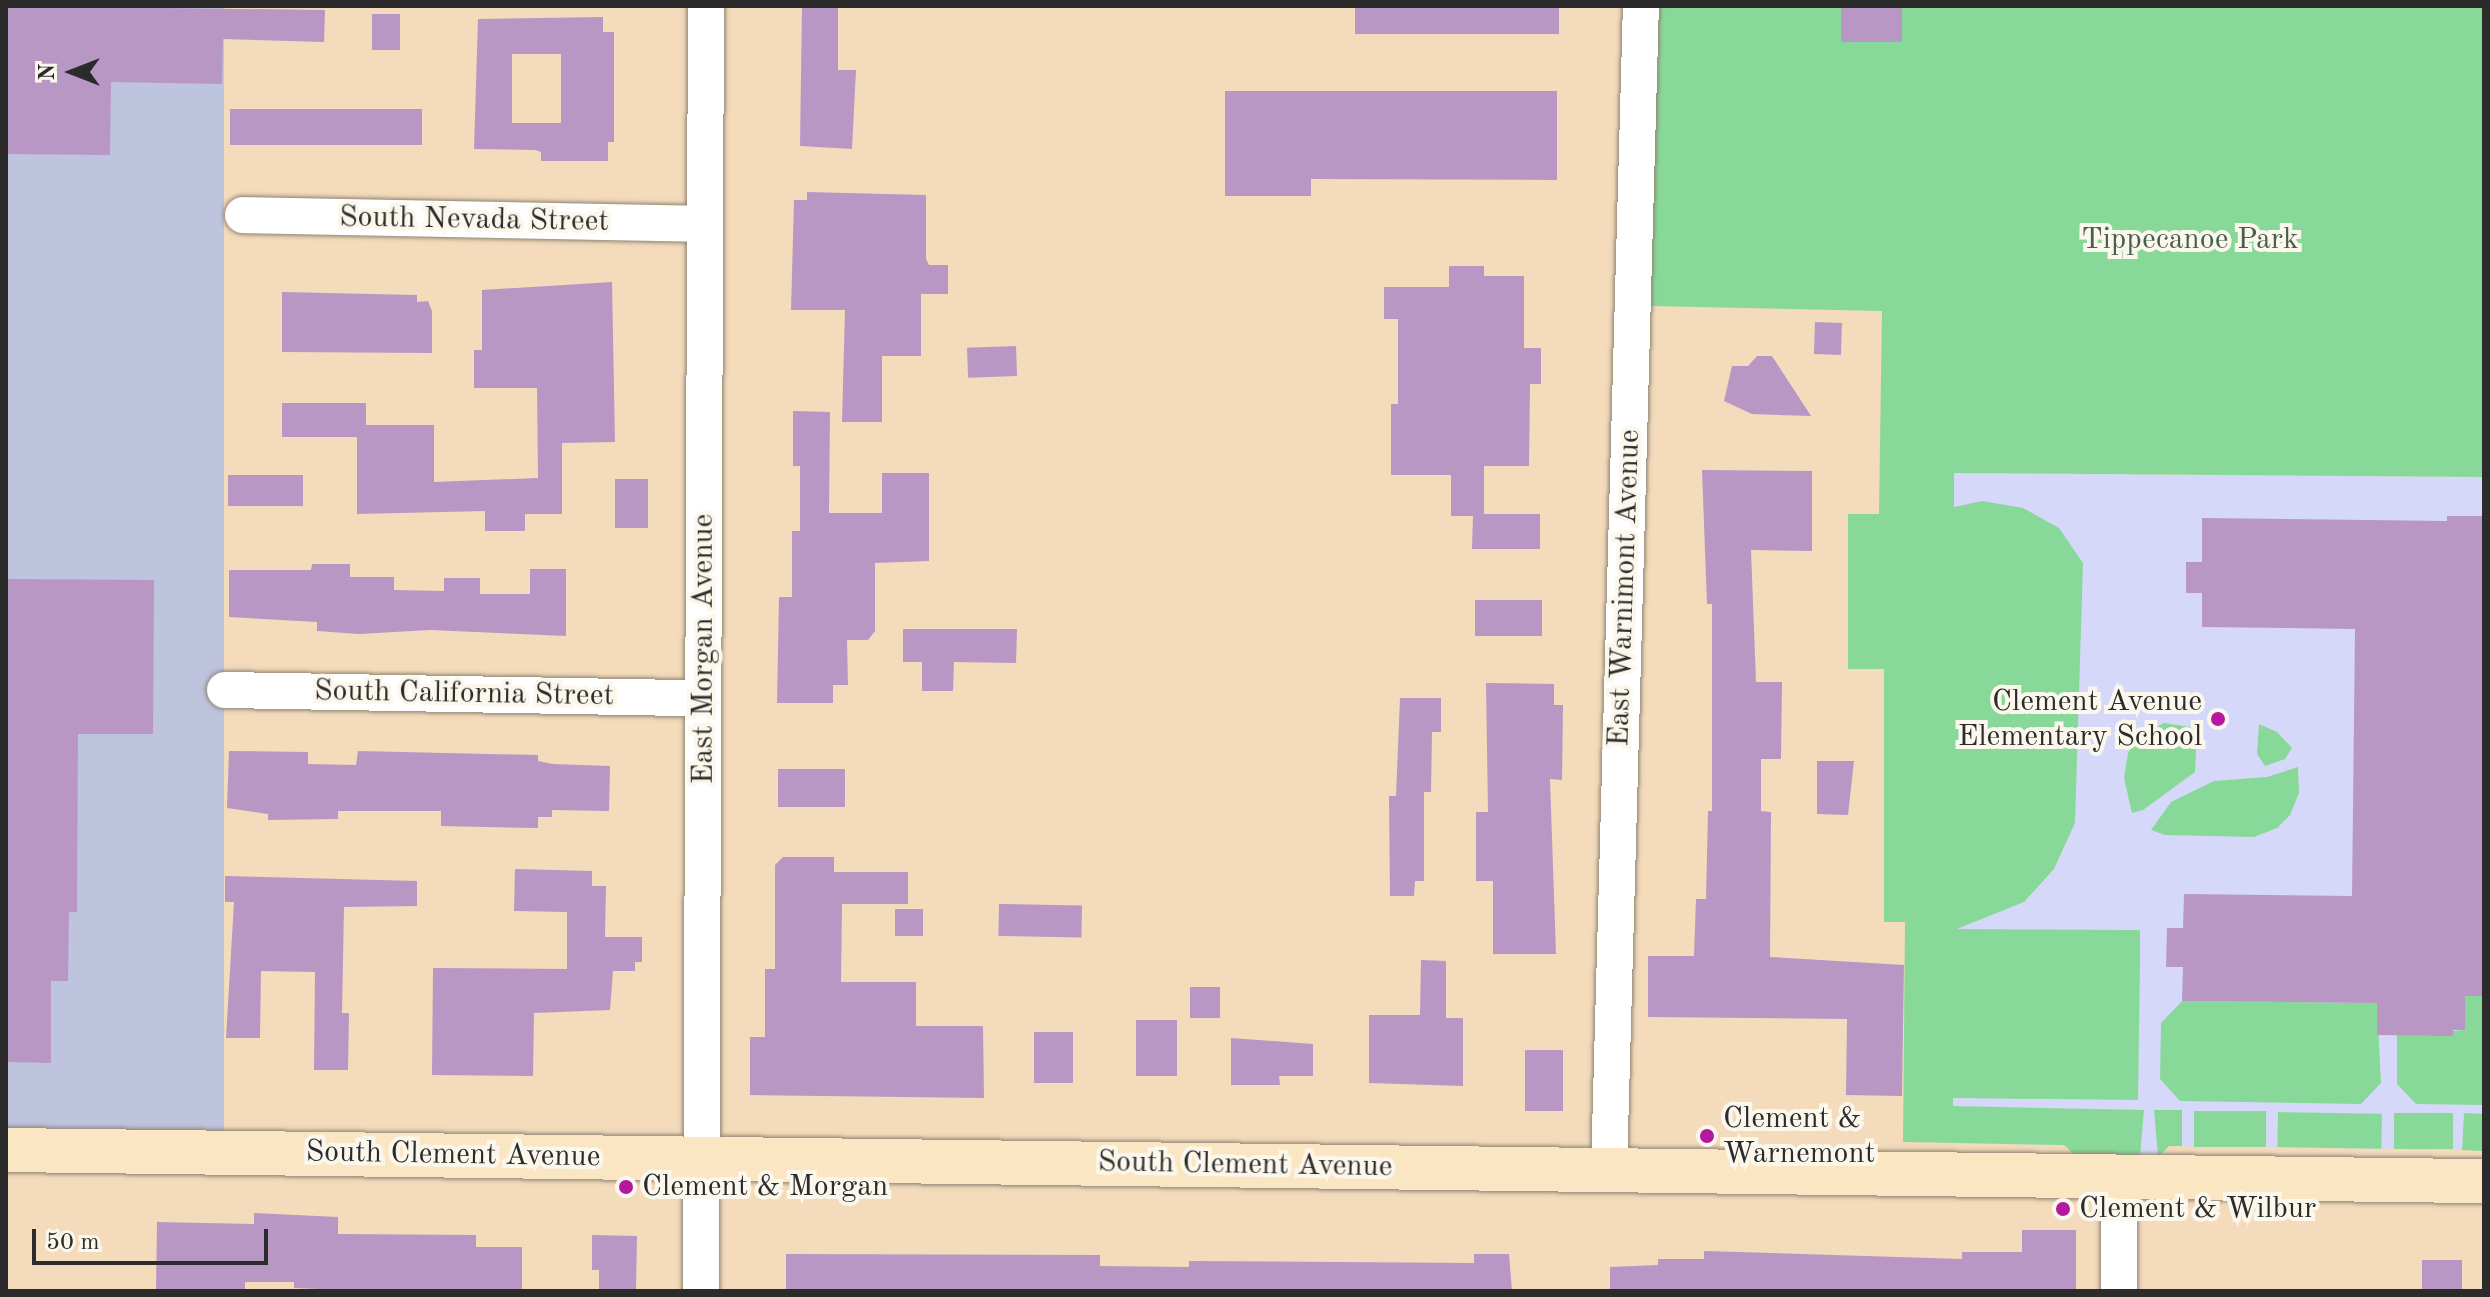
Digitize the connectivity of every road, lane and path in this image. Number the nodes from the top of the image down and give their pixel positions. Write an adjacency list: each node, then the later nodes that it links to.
1 (706, 6): 4 (street, East Morgan Avenue)
2 (1641, 6): 9 (street, East Warnimont Avenue)
3 (243, 215): 4 (street, South Nevada Street)
4 (705, 224): 6 (street, East Morgan Avenue)
5 (225, 690): 6 (street, South California Street)
6 (703, 698): 8 (street, East Morgan Avenue)
7 (6, 1150): 8 (street, South Clement Avenue)
8 (702, 1158): 9 (street, South Clement Avenue); 12 (street, East Morgan Avenue)
9 (1609, 1170): 10 (street, South Clement Avenue)
10 (2119, 1176): 11 (street, South Clement Avenue); 13 (street)
11 (2484, 1181)
12 (701, 1291)
13 (2119, 1291)

